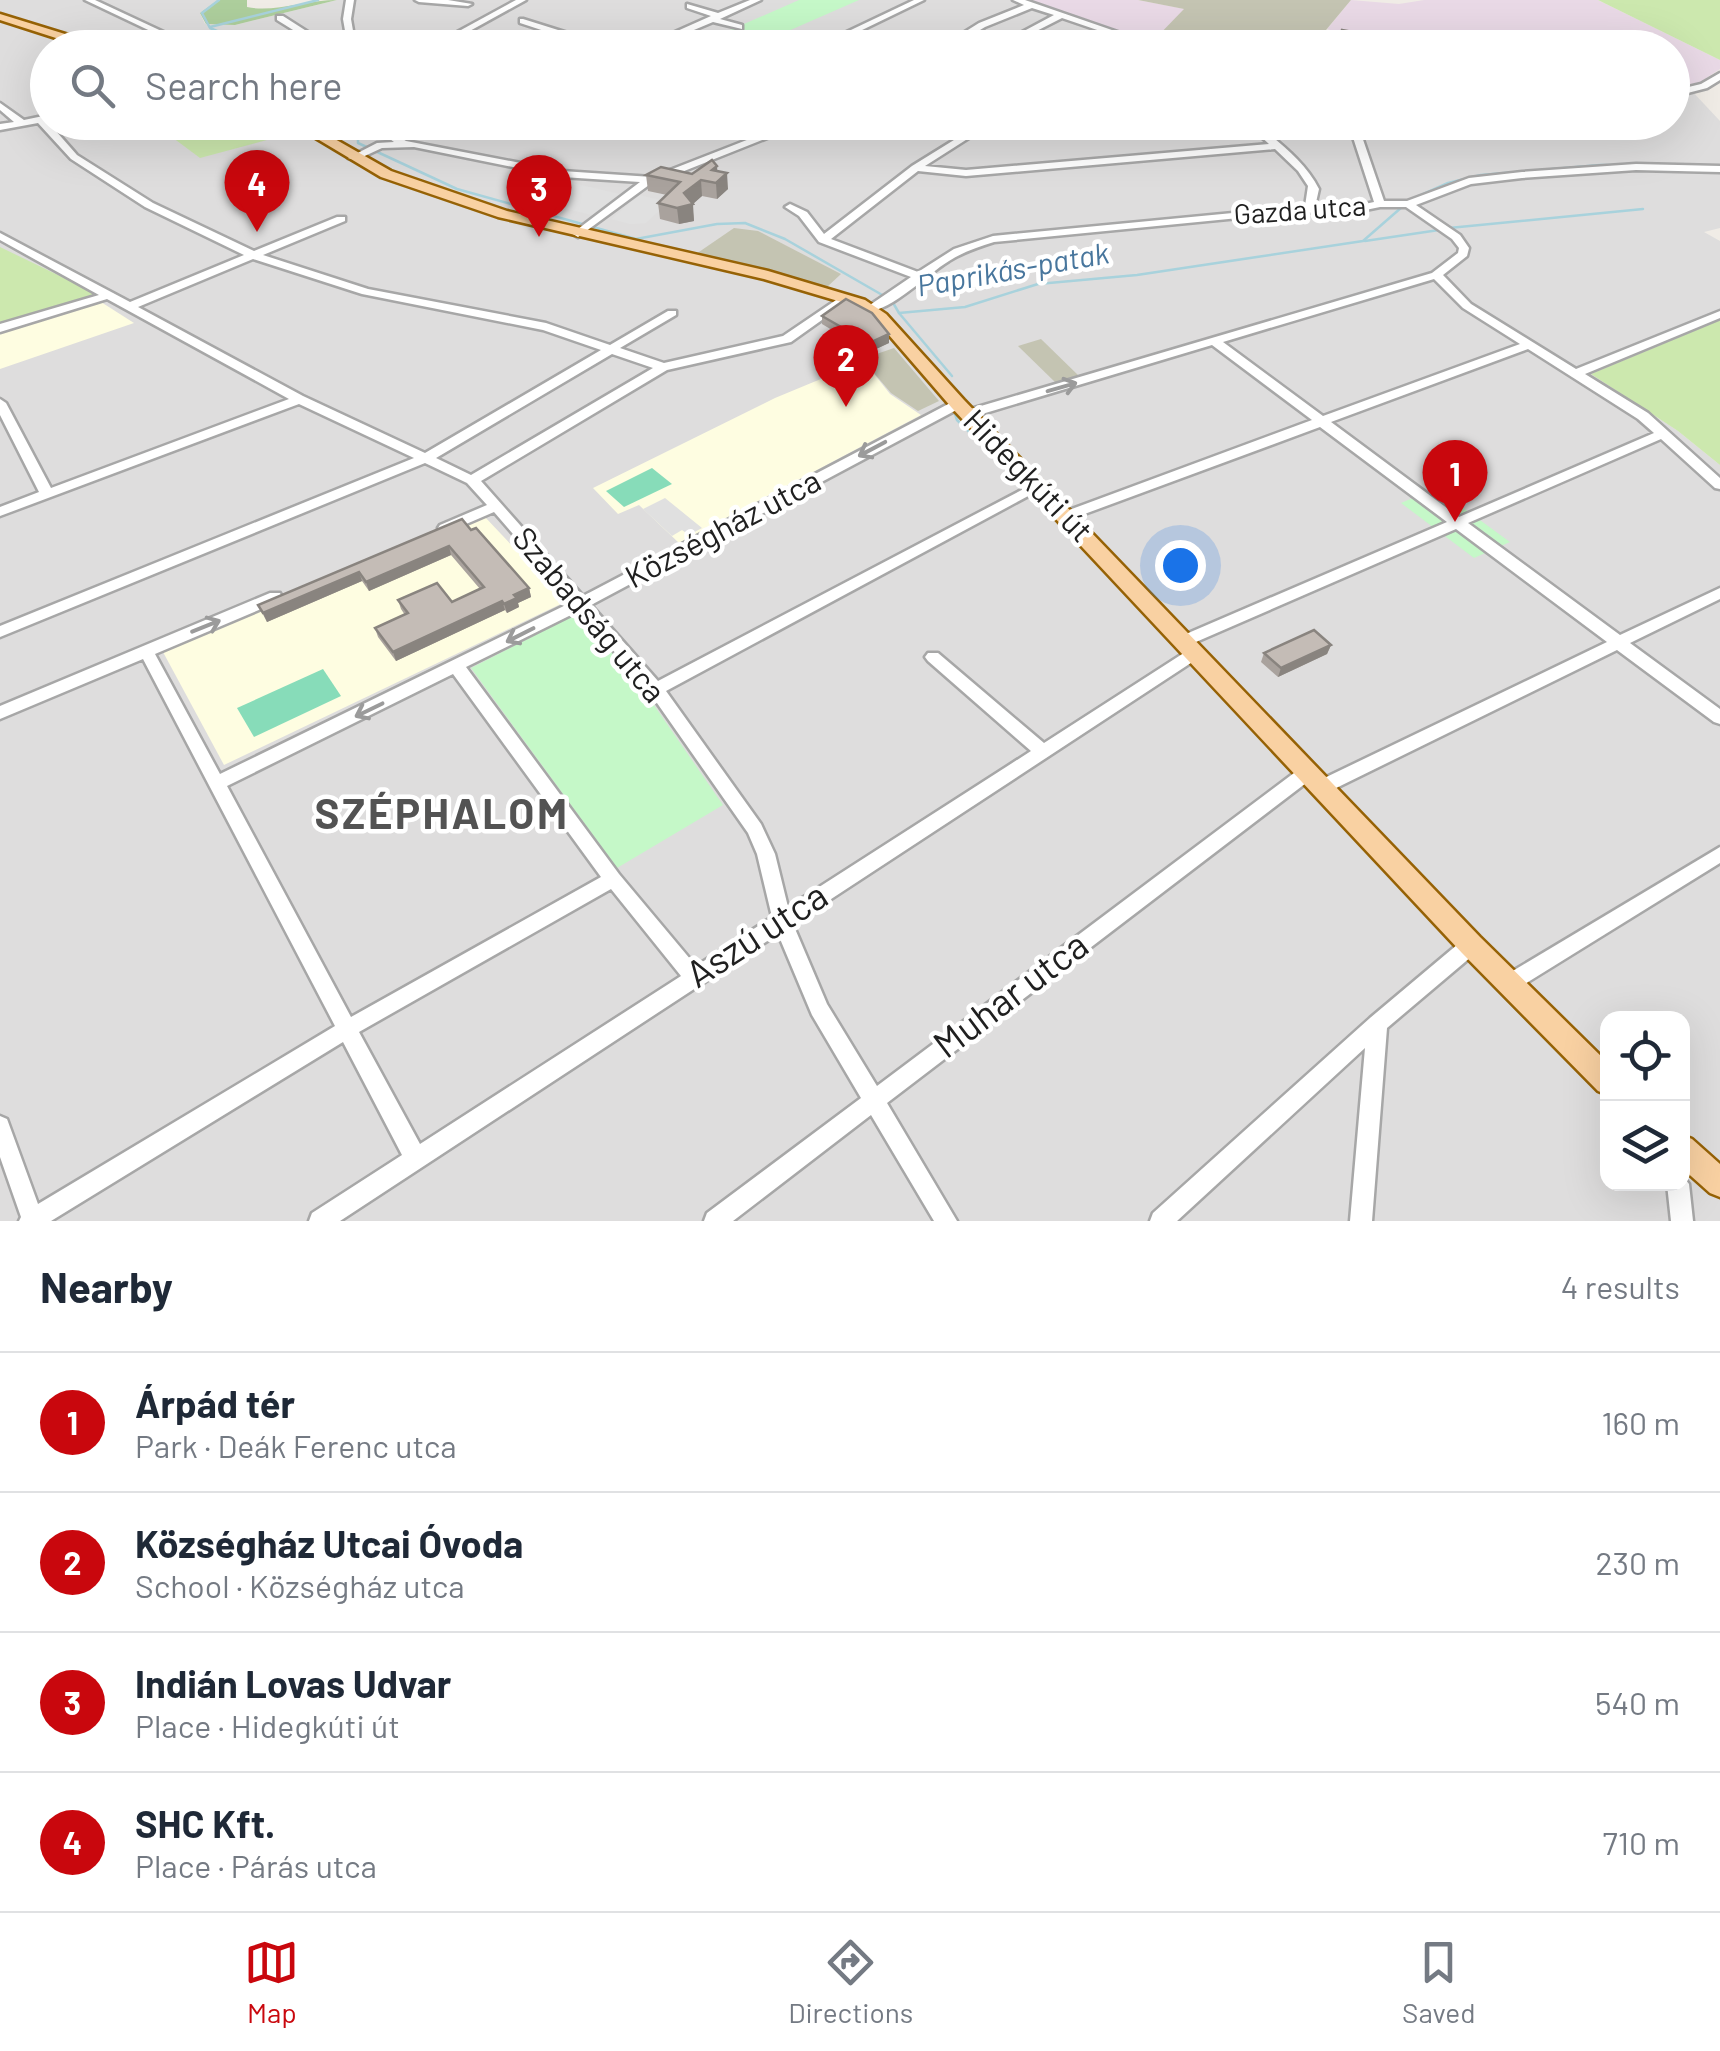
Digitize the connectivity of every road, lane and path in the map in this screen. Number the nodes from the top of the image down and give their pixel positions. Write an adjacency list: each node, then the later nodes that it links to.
1 (89, 0): 18 (street)
2 (350, 0): 20 (street)
3 (418, 0): 8 (street)
4 (522, 0): 21 (street)
5 (757, 0): 14 (street)
6 (920, 0): 24 (street)
7 (1016, 0): 9 (street)
8 (468, 4)
9 (1031, 5): 11 (street); 25 (street)
10 (690, 6): 14 (street)
11 (1061, 15): 26 (street); 27 (street)
12 (0, 18): 17 (main road)
13 (280, 18): 19 (street)
14 (716, 18): 16 (street); 23 (street)
15 (523, 21): 22 (street)
16 (739, 27)
17 (40, 30)
18 (153, 30)
19 (300, 30)
20 (349, 30)
21 (466, 30)
22 (551, 30)
23 (687, 30)
24 (856, 30)
25 (980, 30)
26 (1031, 30)
27 (1106, 30)
28 (1720, 76): 29 (street)
29 (1690, 90)
30 (0, 106): 32 (street)
31 (30, 122): 32 (street)
32 (22, 123): 33 (street)
33 (0, 127)
34 (61, 140): 57 (street)
35 (324, 140): 45 (main road, Hidegkúti út)
36 (377, 140): 44 (street)
37 (399, 140): 42 (street)
38 (756, 140): 48 (street)
39 (961, 140): 46 (street)
40 (1271, 140): 43 (street)
41 (1358, 140): 49 (street)
42 (403, 144): 44 (street); 48 (street)
43 (1278, 146): 46 (street); 52 (street)
44 (374, 148): 45 (street)
45 (353, 158): 54 (main road, Hidegkúti út)
46 (916, 168): 56 (street)
47 (1720, 169): 50 (street, Gazda utca)
48 (652, 180): 54 (street)
49 (1380, 204): 50 (street, Gazda utca); 52 (street, Gazda utca)
50 (1404, 204): 58 (street)
51 (790, 207): 56 (street)
52 (1309, 209): 59 (street, Gazda utca)
53 (342, 218): 57 (street)
54 (581, 232): 61 (main road, Hidegkúti út)
55 (0, 236): 60 (street, Szabadság utca)
56 (823, 240): 59 (street)
57 (255, 256): 63 (street); 69 (street)
58 (1436, 275): 67 (street, Községház utca); 68 (street)
59 (918, 276): 62 (street, Gazda utca)
60 (106, 296): 63 (street, Szabadság utca); 66 (street)
61 (846, 298): 62 (main road, Hidegkúti út); 70 (street)
62 (883, 302): 74 (main road, Hidegkúti út)
63 (128, 308): 72 (street, Szabadság utca)
64 (672, 313): 69 (street)
65 (1720, 314): 71 (street)
66 (0, 328)
67 (1215, 342): 74 (street, Községház utca, one-way to 67); 75 (street)
68 (1531, 344): 71 (street); 75 (street)
69 (616, 348): 70 (street); 77 (street)
70 (663, 367): 78 (street)
71 (1577, 372): 76 (street)
72 (300, 399): 77 (street, Szabadság utca); 81 (street)
73 (0, 403): 81 (street)
74 (963, 409): 80 (main road, Hidegkúti út); 89 (street, Községház utca, one-way to 89)
75 (1321, 420): 84 (street); 85 (street)
76 (1664, 432): 79 (street); 85 (street, Aszú utca)
77 (426, 458): 78 (street, Szabadság utca); 90 (street)
78 (472, 480): 82 (street, Szabadság utca)
79 (1720, 485)
80 (1033, 490): 84 (main road, Hidegkúti út); 96 (street)
81 (46, 494): 83 (street)
82 (496, 506): 86 (street); 89 (street, Szabadság utca)
83 (0, 512)
84 (1066, 516): 93 (main road, Hidegkúti út)
85 (1457, 522): 91 (street); 93 (street, Aszú utca)
86 (424, 536)
87 (1720, 593): 91 (street, Muhar utca)
88 (284, 594): 92 (street, one-way to 88)
89 (583, 603): 95 (street, Községház utca, one-way to 95); 96 (street, Szabadság utca)
90 (0, 632)
91 (1621, 644): 98 (street); 100 (street, Muhar utca)
92 (146, 651): 97 (street); 101 (street)
93 (1189, 652): 99 (street, Aszú utca); 100 (main road, Hidegkúti út)
94 (934, 657): 99 (street)
95 (457, 667): 101 (street, Községház utca, one-way to 101); 103 (street)
96 (656, 689): 104 (street, Szabadság utca)
97 (0, 713)
98 (1720, 718)
99 (1043, 751): 104 (street, Aszú utca)
100 (1308, 778): 105 (main road, Hidegkúti út); 111 (street, Muhar utca)
101 (216, 784): 109 (street)
102 (1720, 854): 107 (street)
103 (613, 879): 106 (street); 109 (street)
104 (782, 920): 106 (street, Aszú utca); 111 (street, Szabadság utca)
105 (1465, 950): 107 (main road, Hidegkúti út); 108 (street)
106 (692, 976): 113 (street, Aszú utca)
107 (1508, 984): 110 (main road, Hidegkúti út)
108 (1377, 1024): 121 (street); 122 (street)
109 (347, 1030): 113 (street); 117 (street)
110 (1600, 1074)
111 (872, 1100): 119 (street, Muhar utca); 120 (street, Szabadság utca)
112 (0, 1126): 117 (street)
113 (416, 1159): 118 (street, Aszú utca)
114 (1690, 1167): 115 (main road)
115 (1720, 1182)
116 (1684, 1191): 123 (street)
117 (32, 1220)
118 (320, 1221)
119 (715, 1221)
120 (946, 1221)
121 (1162, 1221)
122 (1361, 1221)
123 (1682, 1221)

